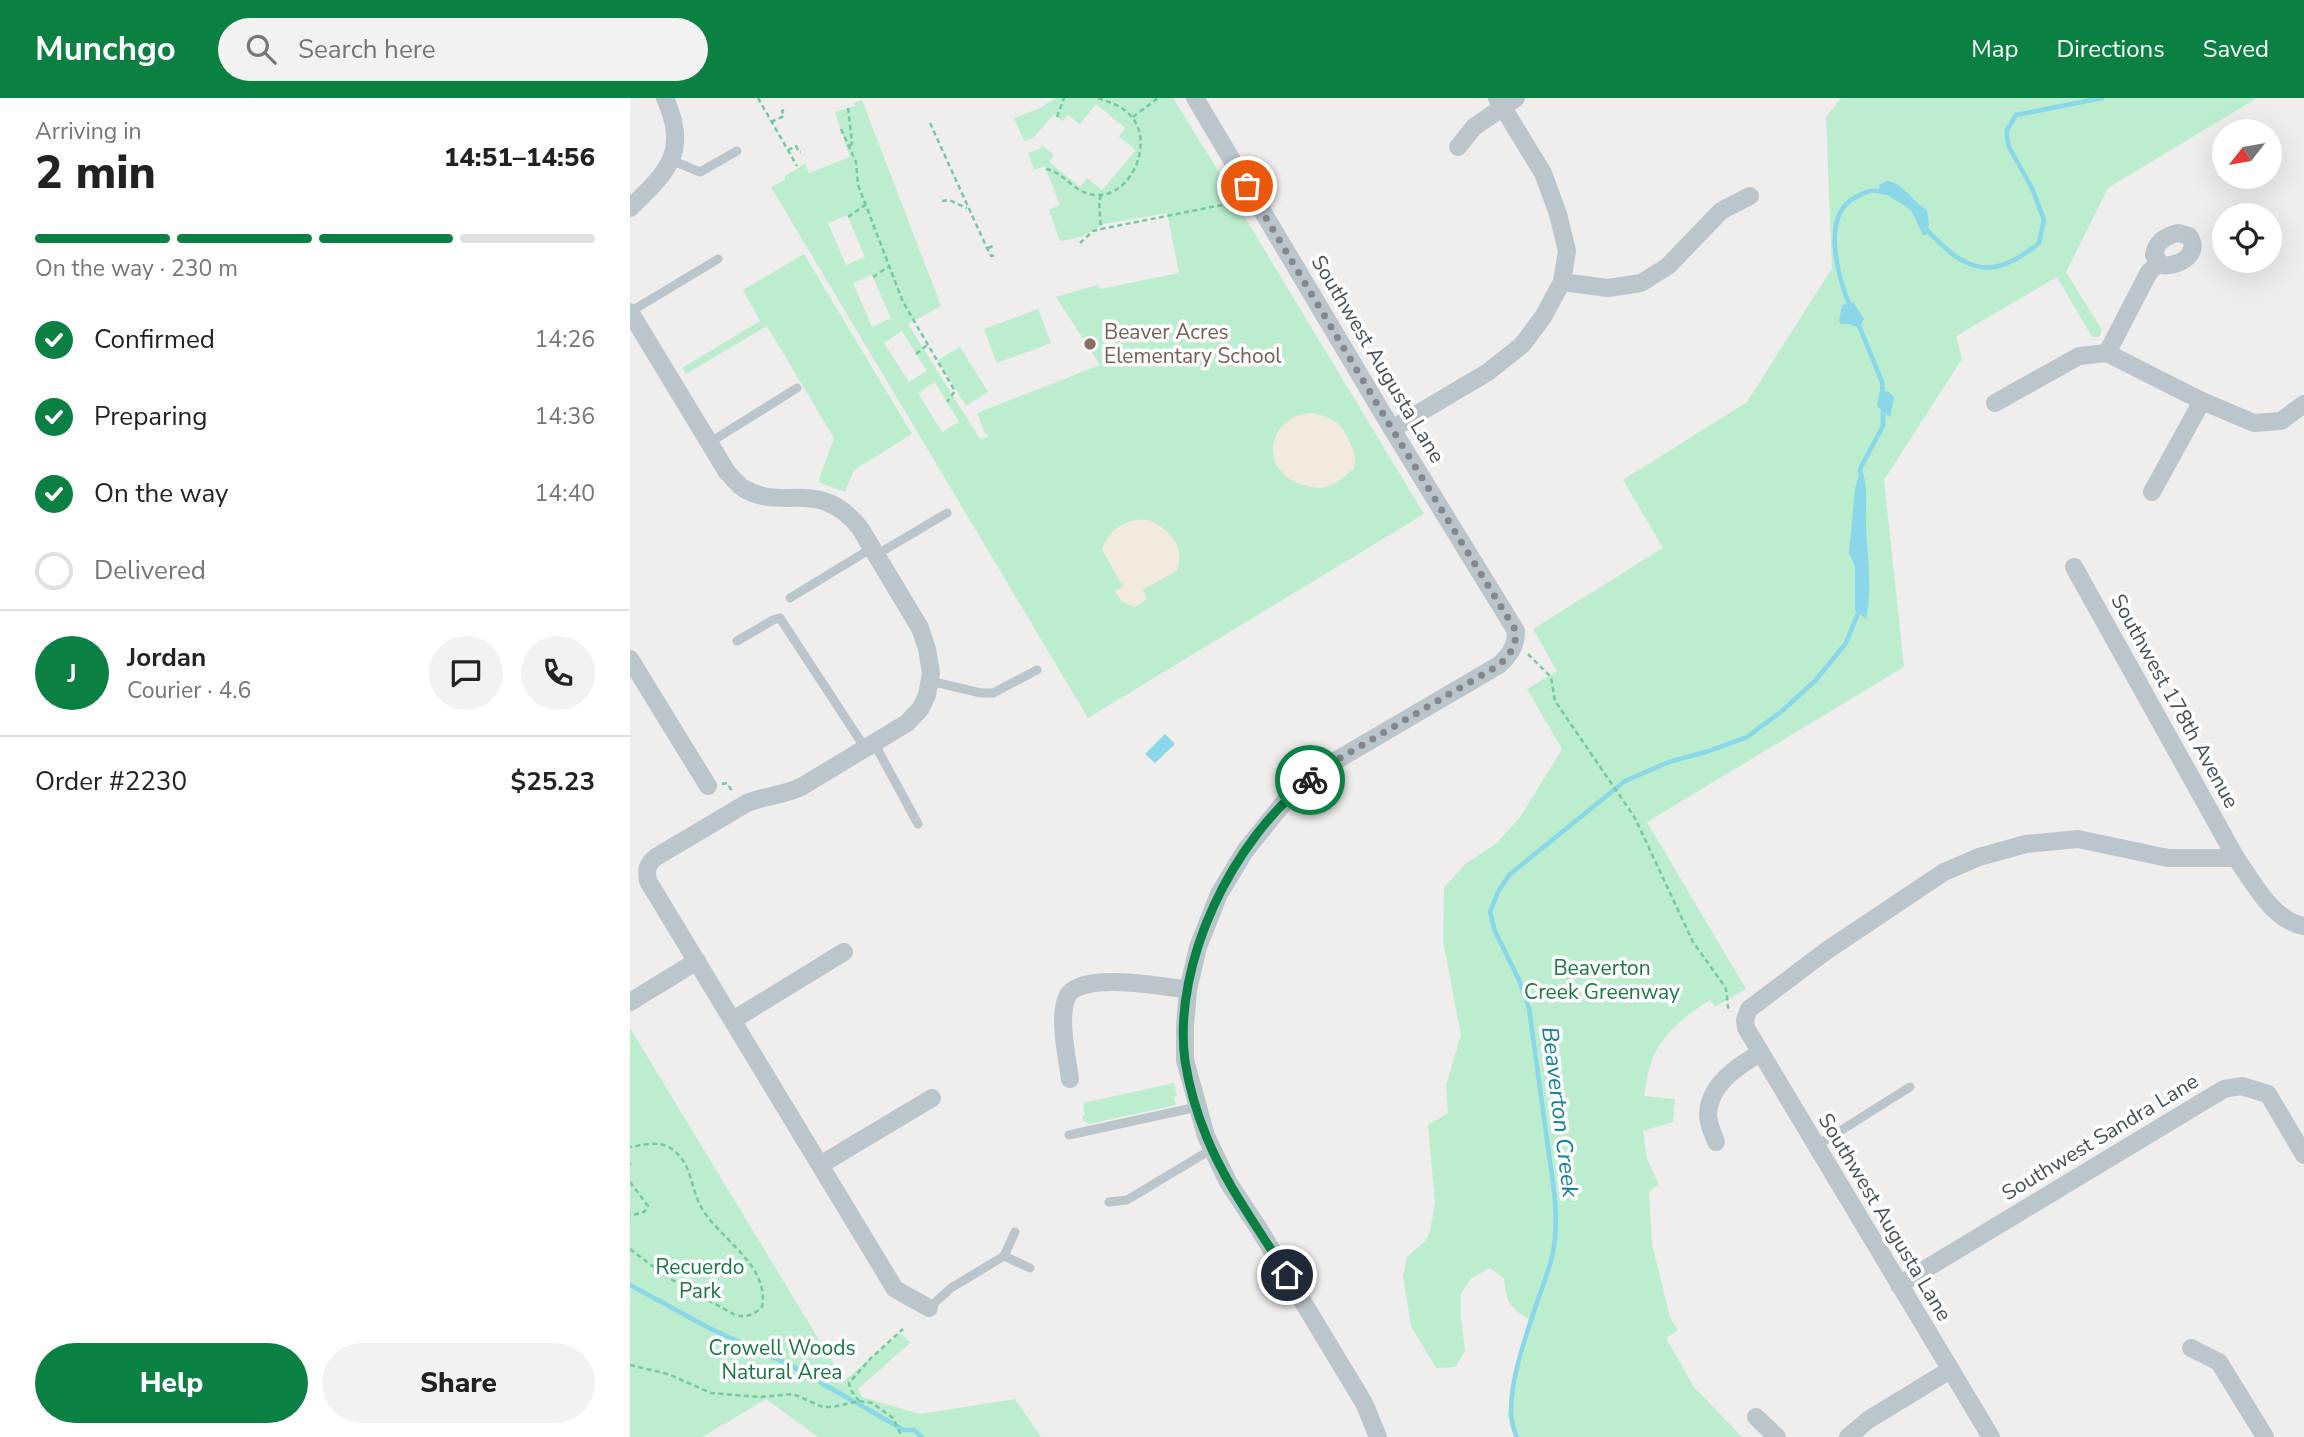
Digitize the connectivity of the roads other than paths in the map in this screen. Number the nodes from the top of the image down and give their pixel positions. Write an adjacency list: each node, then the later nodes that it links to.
1 (665, 98): 6 (street)
2 (1195, 98): 18 (street, Southwest Augusta Lane)
3 (1505, 101): 4 (street); 11 (street)
4 (1458, 147)
5 (737, 151): 6 (lane)
6 (671, 160): 8 (street)
7 (1749, 196): 11 (street)
8 (630, 208)
9 (718, 259): 12 (lane)
10 (2159, 263): 13 (street)
11 (1562, 282): 18 (street)
12 (630, 312): 19 (street)
13 (2107, 352): 15 (street); 16 (street)
14 (797, 388): 19 (lane)
15 (2202, 401): 17 (street); 20 (street)
16 (1996, 402)
17 (2304, 404)
18 (1392, 429): 36 (street, Southwest Augusta Lane)
19 (709, 443): 22 (street)
20 (2152, 492)
21 (947, 513): 22 (lane)
22 (874, 551): 24 (lane); 28 (street)
23 (2074, 567): 32 (street, Southwest 178th Avenue)
24 (790, 598)
25 (737, 641): 29 (lane)
26 (630, 659): 30 (street)
27 (1037, 670): 28 (lane)
28 (930, 681): 29 (street)
29 (870, 746): 31 (lane); 35 (street)
30 (708, 786)
31 (918, 824)
32 (2236, 858): 33 (street, Southwest 178th Avenue); 39 (street, Southwest Augusta Lane)
33 (2304, 926)
34 (844, 952): 38 (street)
35 (697, 961): 37 (street); 38 (street)
36 (1188, 990): 40 (street); 43 (street)
37 (630, 1002)
38 (733, 1020): 49 (street)
39 (1760, 1053): 45 (street); 46 (street, Southwest Augusta Lane)
40 (1070, 1079)
41 (1910, 1087): 46 (lane)
42 (932, 1098): 49 (street)
43 (1197, 1107): 44 (lane); 47 (street)
44 (1069, 1135)
45 (1716, 1142)
46 (1816, 1146): 54 (street, Southwest Augusta Lane)
47 (1212, 1149): 50 (lane); 59 (street)
48 (2304, 1155): 54 (street, Southwest Sandra Lane)
49 (820, 1165): 55 (street)
50 (1109, 1202)
51 (1015, 1233): 52 (lane)
52 (1004, 1255): 53 (lane); 55 (lane)
53 (1030, 1268)
54 (1899, 1285): 57 (street, Southwest Augusta Lane)
55 (929, 1308)
56 (2191, 1348): 63 (street)
57 (1950, 1370): 61 (street); 62 (street, Southwest Augusta Lane)
58 (1756, 1417): 60 (street)
59 (1378, 1437)
60 (1777, 1437)
61 (1849, 1437)
62 (1991, 1437)
63 (2265, 1437)

